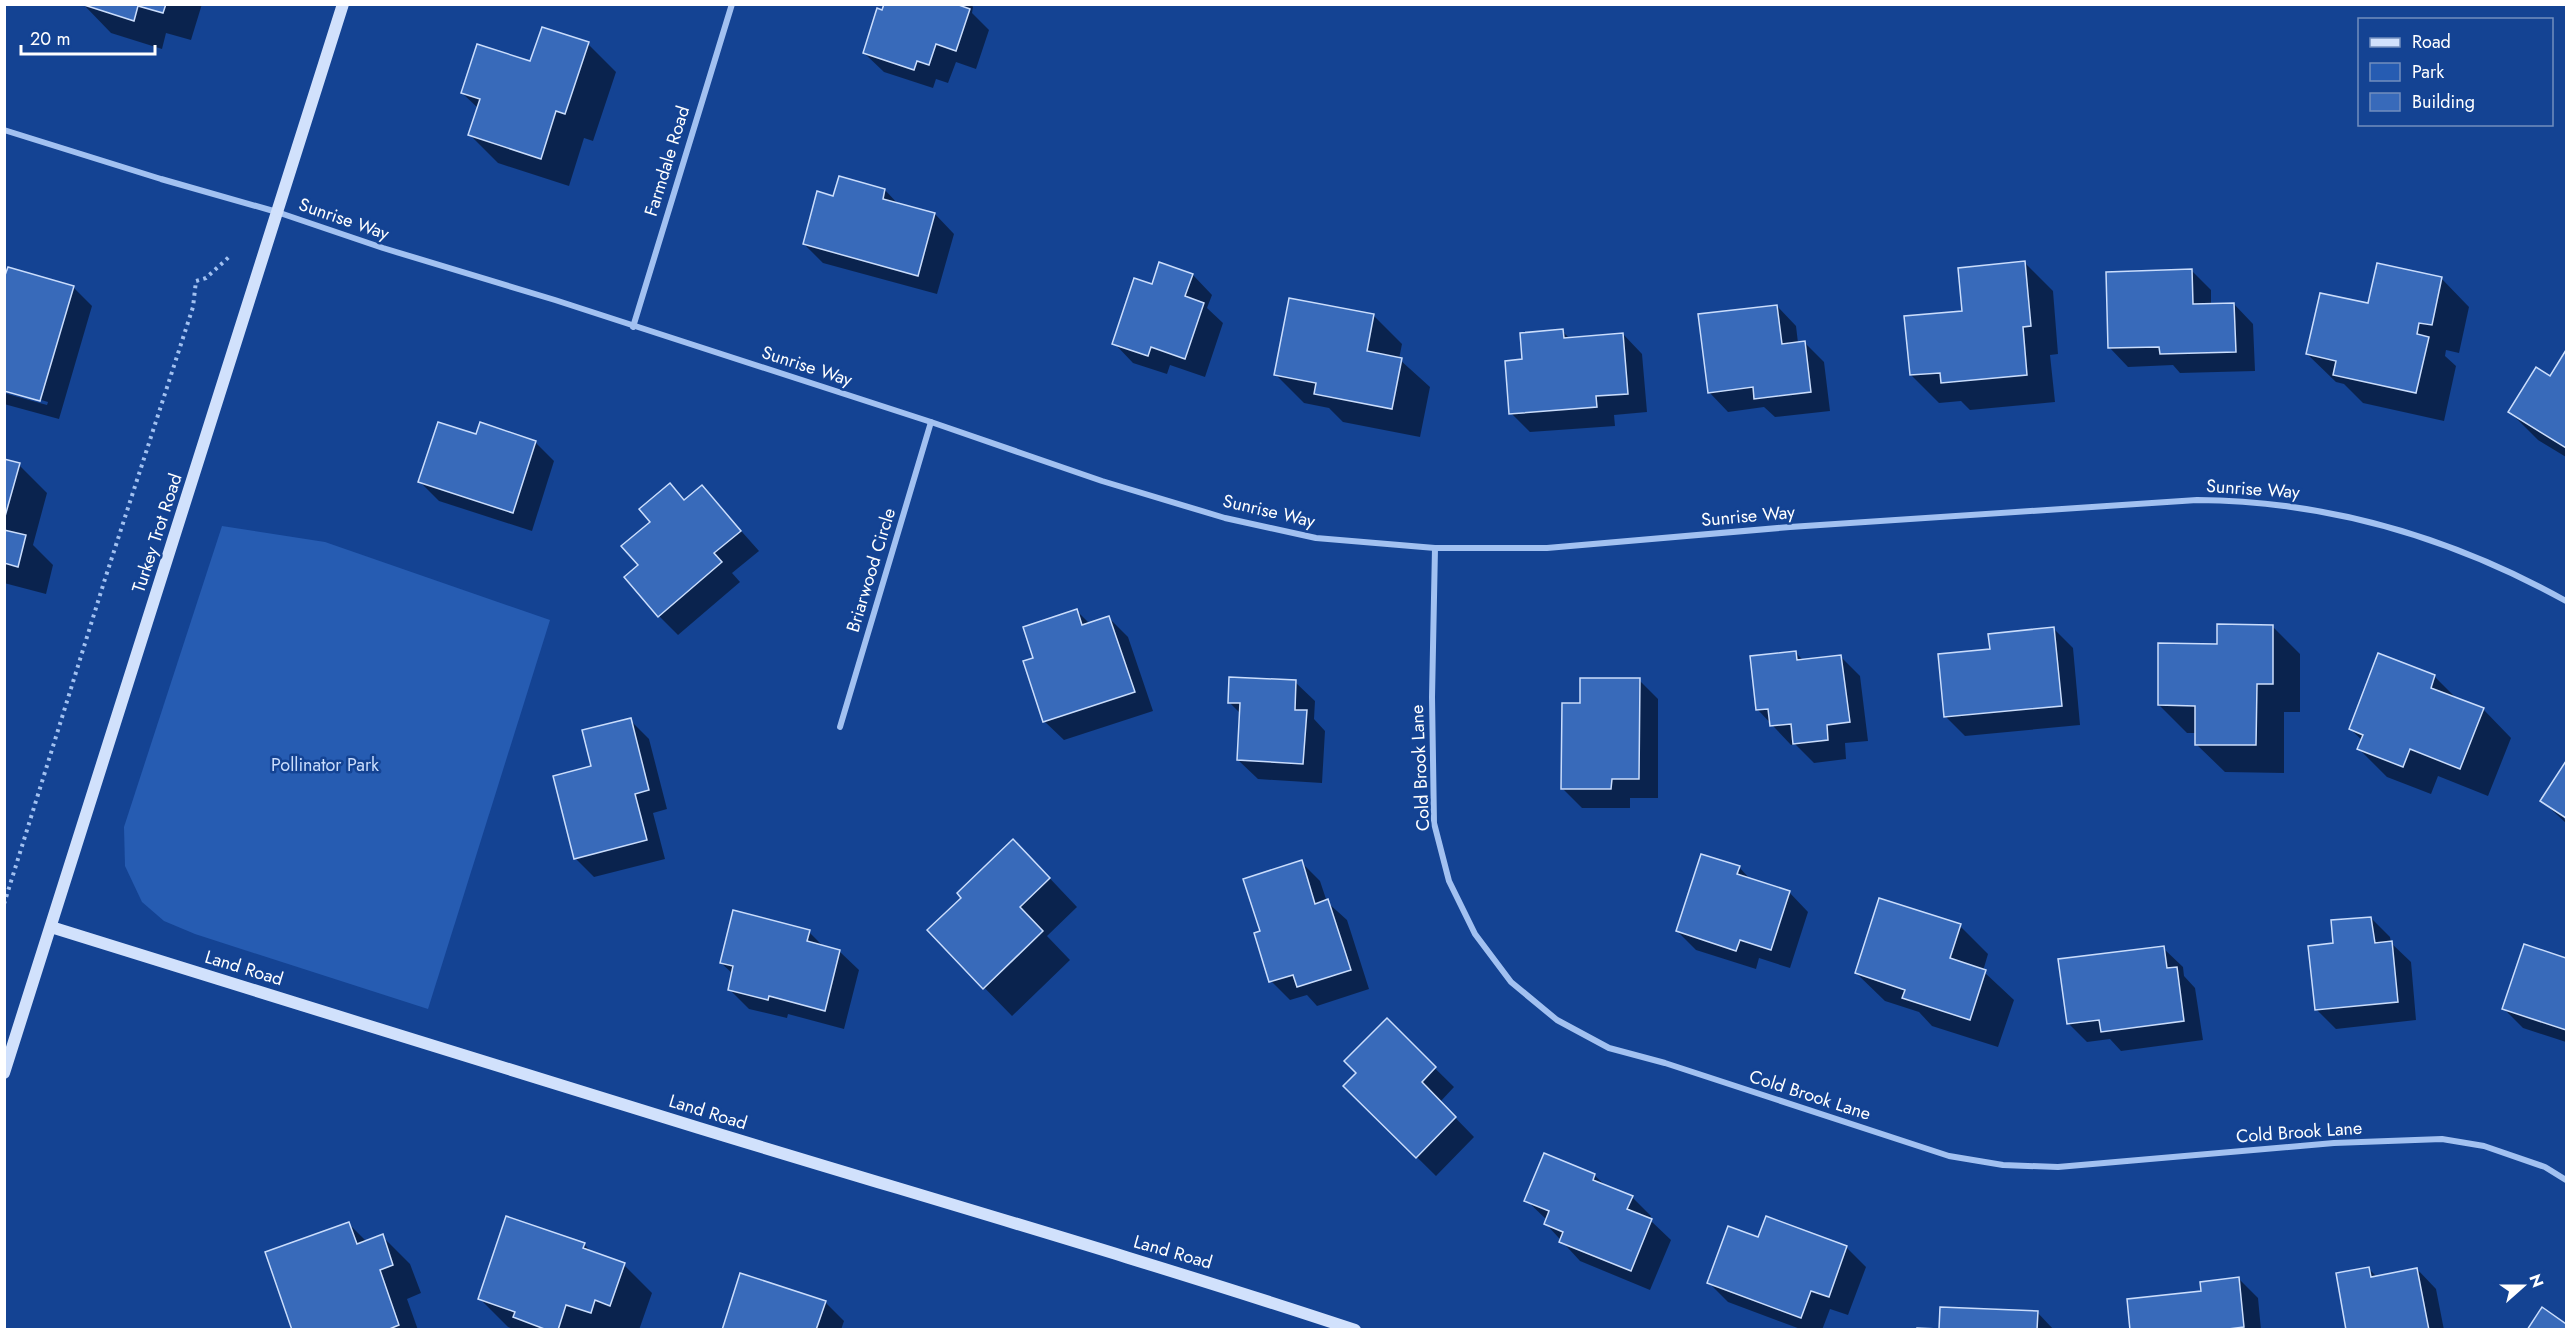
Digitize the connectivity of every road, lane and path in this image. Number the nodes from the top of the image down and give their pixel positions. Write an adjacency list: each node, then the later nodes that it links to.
1 (343, 4): 4 (street, Turkey Trot Road)
2 (732, 4): 6 (street, Farmdale Road)
3 (4, 130): 4 (street, Sunrise Way)
4 (277, 212): 6 (street, Sunrise Way); 12 (street, Turkey Trot Road)
5 (206, 278): 11 (path)
6 (633, 327): 7 (street, Sunrise Way)
7 (931, 422): 8 (street, Sunrise Way); 10 (street, Briarwood Circle)
8 (1435, 548): 9 (street, Sunrise Way); 14 (street, Cold Brook Lane)
9 (2566, 601)
10 (840, 727)
11 (4, 904)
12 (51, 927): 13 (street, Turkey Trot Road); 15 (street, Land Road)
13 (4, 1073)
14 (2566, 1180)
15 (1355, 1329)

